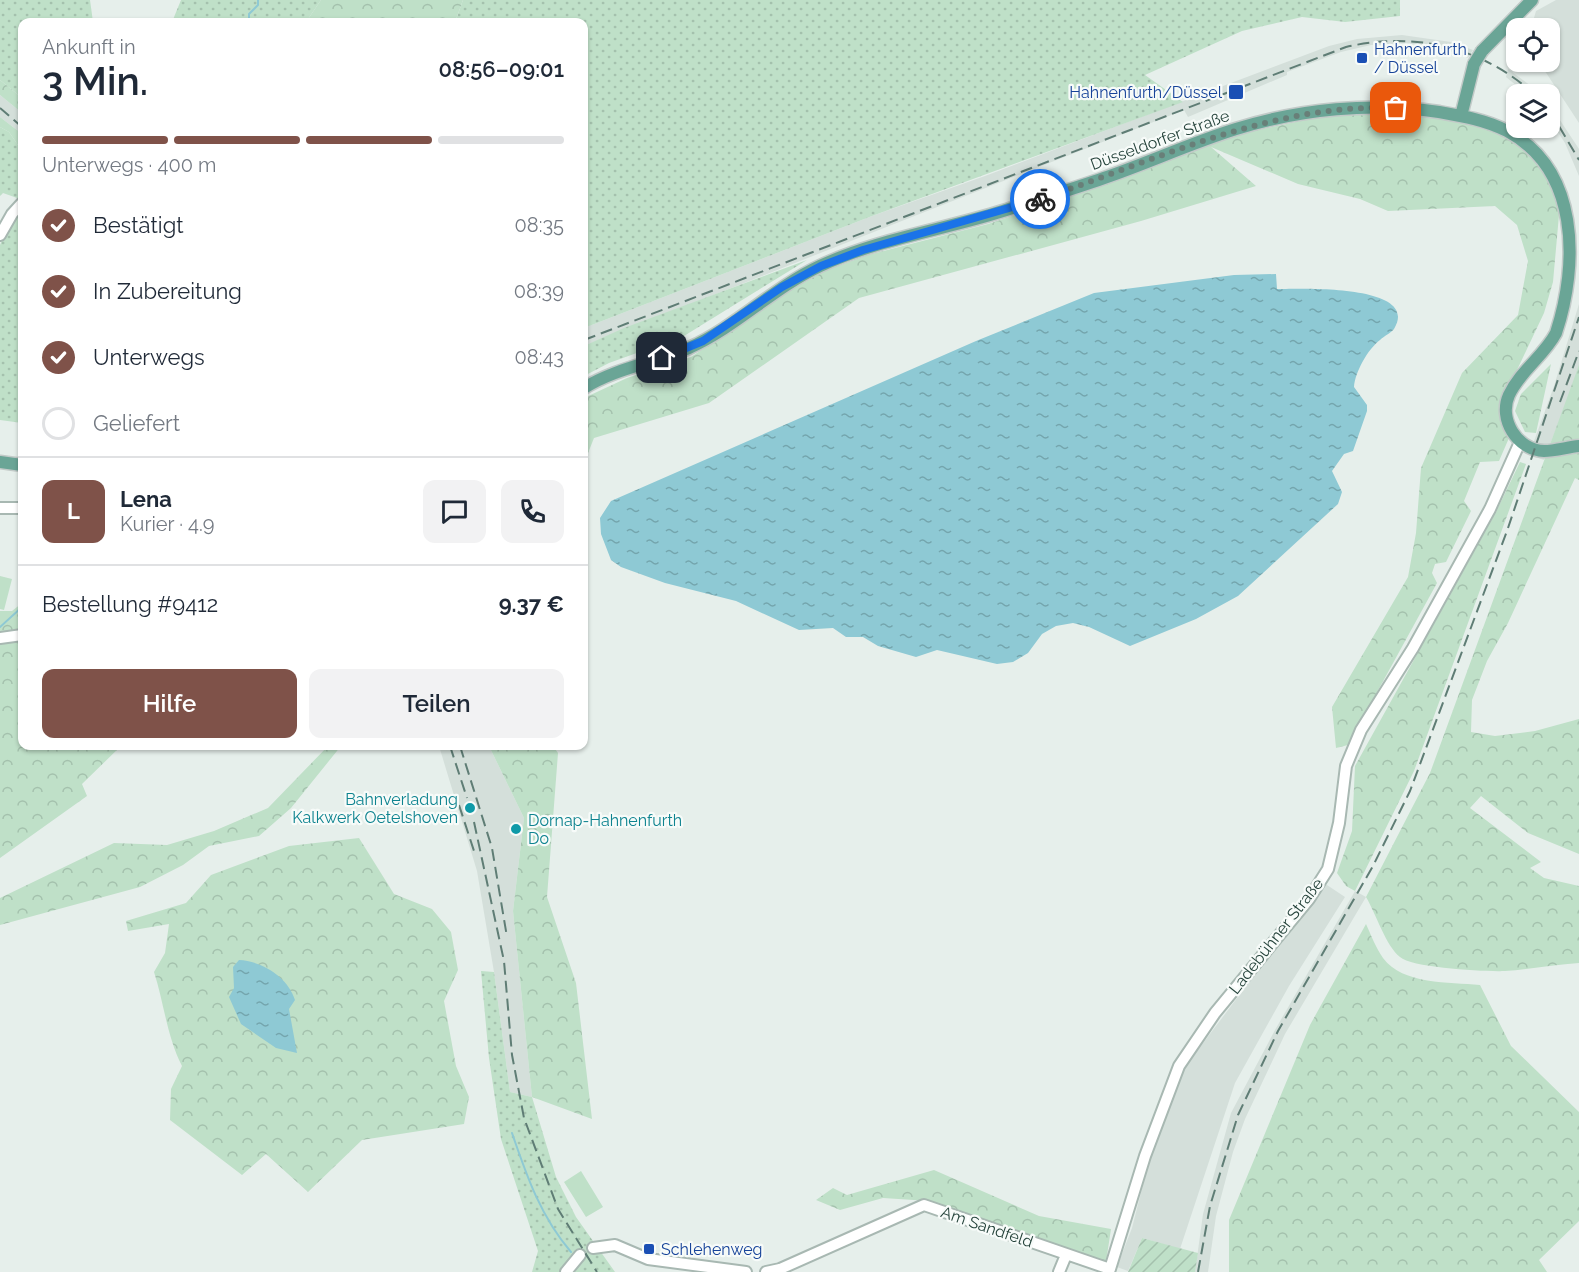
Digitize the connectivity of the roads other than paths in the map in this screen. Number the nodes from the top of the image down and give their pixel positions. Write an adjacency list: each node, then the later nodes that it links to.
1 (1532, 0): 2 (main road, bridge)
2 (1461, 116): 5 (main road, Düsseldorfer Straße); 6 (main road, Düsseldorfer Straße)
3 (18, 207): 4 (street)
4 (0, 235)
5 (588, 386)
6 (1520, 442): 7 (main road); 18 (street, Ladebühner Straße)
7 (1579, 446)
8 (0, 462): 9 (main road)
9 (18, 464)
10 (0, 508): 11 (street)
11 (18, 508)
12 (18, 636): 13 (street)
13 (0, 638)
14 (593, 1248): 17 (street)
15 (580, 1255): 19 (street)
16 (1066, 1255): 18 (street, Am Sandfeld); 21 (street, Am Sandfeld); 22 (street)
17 (704, 1268): 20 (street)
18 (1110, 1269)
19 (566, 1272)
20 (746, 1272)
21 (766, 1272)
22 (1059, 1272)

